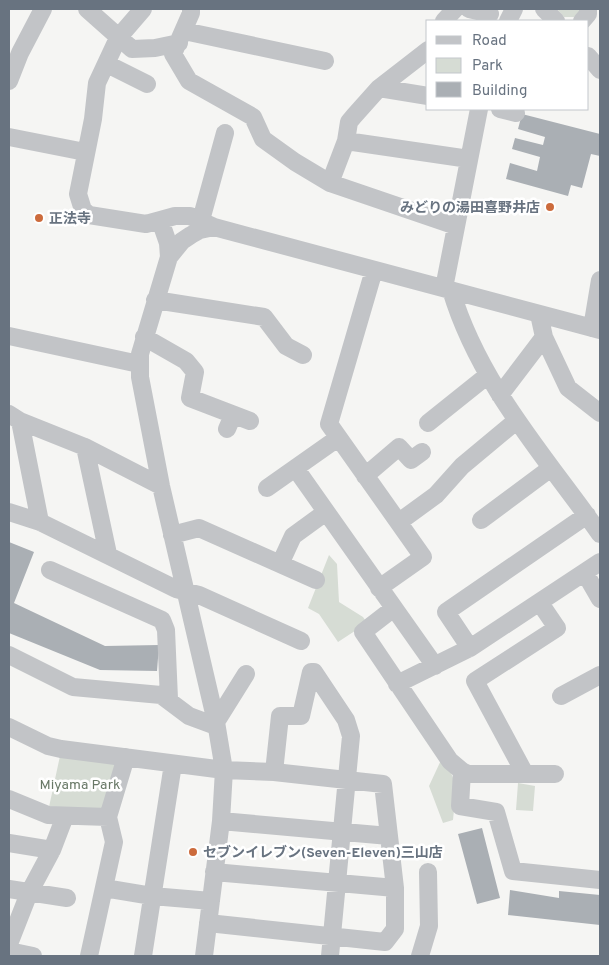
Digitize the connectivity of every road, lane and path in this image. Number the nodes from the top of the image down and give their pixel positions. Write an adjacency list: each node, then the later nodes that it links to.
1 (87, 9): 14 (street)
2 (143, 9): 14 (street)
3 (191, 9): 13 (street)
4 (455, 9): 10 (street)
5 (469, 9): 9 (street)
6 (544, 9): 11 (street)
7 (588, 9): 12 (street)
8 (40, 10): 20 (street)
9 (490, 14)
10 (445, 20)
11 (555, 20)
12 (583, 20)
13 (181, 37): 14 (street); 17 (street); 30 (street)
14 (118, 38): 18 (street)
15 (426, 52): 22 (street)
16 (589, 57): 19 (street)
17 (325, 61)
18 (107, 64): 21 (street); 28 (street)
19 (600, 70)
20 (9, 81)
21 (147, 84)
22 (379, 88): 23 (street); 27 (street)
23 (426, 96)
24 (479, 110): 29 (street)
25 (225, 132): 32 (street)
26 (9, 137): 28 (street)
27 (346, 141): 29 (street); 30 (street)
28 (86, 152): 31 (street)
29 (469, 159): 33 (street)
30 (330, 183): 33 (street)
31 (160, 220): 32 (street); 34 (street)
32 (208, 223): 34 (street); 35 (street)
33 (456, 226): 37 (street)
34 (169, 257): 38 (street)
35 (374, 270): 37 (street); 53 (street)
36 (600, 280): 40 (street)
37 (448, 289): 39 (street); 46 (street)
38 (155, 300): 42 (street); 44 (street)
39 (539, 314): 40 (street); 43 (street)
40 (596, 329)
41 (9, 336): 45 (street)
42 (144, 337): 45 (street); 51 (street)
43 (544, 337): 47 (street); 48 (street)
44 (303, 355)
45 (140, 364): 59 (street)
46 (488, 375): 47 (street); 52 (street)
47 (500, 395): 50 (street)
48 (600, 413)
49 (14, 417): 54 (street); 65 (street)
50 (516, 421): 56 (street); 66 (street)
51 (237, 422)
52 (428, 423)
53 (338, 438): 57 (street); 58 (street)
54 (86, 447): 59 (street); 69 (street)
55 (422, 452): 58 (street)
56 (551, 468): 63 (street); 64 (street)
57 (296, 469): 60 (street); 62 (street)
58 (365, 476): 66 (street)
59 (161, 486): 68 (street)
60 (267, 488)
61 (9, 512): 65 (street)
62 (326, 512): 70 (street); 75 (street)
63 (587, 516): 67 (street); 81 (street)
64 (481, 520)
65 (40, 522): 69 (street)
66 (399, 522): 75 (street)
67 (600, 534)
68 (172, 535): 70 (street); 76 (street)
69 (108, 554): 76 (street)
70 (281, 562): 74 (street)
71 (600, 562): 73 (street)
72 (50, 570): 88 (street)
73 (585, 573): 77 (street); 78 (street)
74 (316, 580)
75 (379, 588): 79 (street)
76 (185, 592): 80 (street); 89 (street)
77 (600, 599)
78 (540, 603): 81 (street); 96 (street)
79 (394, 608): 83 (street); 86 (street)
80 (301, 641)
81 (470, 648): 83 (street)
82 (9, 655): 88 (street)
83 (435, 666): 86 (street)
84 (246, 674): 89 (street)
85 (600, 675): 87 (street)
86 (397, 684): 94 (street)
87 (561, 696)
88 (169, 699): 89 (street)
89 (216, 724): 93 (street)
90 (9, 727): 91 (street)
91 (126, 757): 92 (street); 101 (street)
92 (173, 764): 93 (street); 115 (street)
93 (224, 770): 95 (street); 102 (street)
94 (462, 771): 96 (street); 109 (street)
95 (274, 772): 98 (street); 98 (street)
96 (524, 772): 97 (street)
97 (555, 774)
98 (347, 779): 103 (street); 104 (street)
99 (9, 799): 100 (street)
100 (65, 816): 101 (street); 106 (street)
101 (108, 817): 111 (street)
102 (221, 821): 103 (street); 107 (street)
103 (342, 832): 104 (street); 110 (street)
104 (389, 836): 112 (street)
105 (9, 843): 106 (street)
106 (52, 850): 114 (street)
107 (214, 872): 110 (street); 117 (street)
108 (428, 872): 127 (street)
109 (600, 880)
110 (337, 883): 112 (street); 119 (street)
111 (104, 888): 115 (street); 123 (street)
112 (395, 888): 119 (street)
113 (9, 889): 114 (street)
114 (29, 893): 116 (street); 120 (street)
115 (152, 896): 117 (street); 124 (street)
116 (67, 898)
117 (211, 901): 118 (street)
118 (208, 923): 119 (street); 125 (street)
119 (332, 935): 126 (street)
120 (9, 944)
121 (9, 951): 122 (street)
122 (33, 956)
123 (89, 956)
124 (143, 956)
125 (204, 956)
126 (330, 956)
127 (420, 956)

